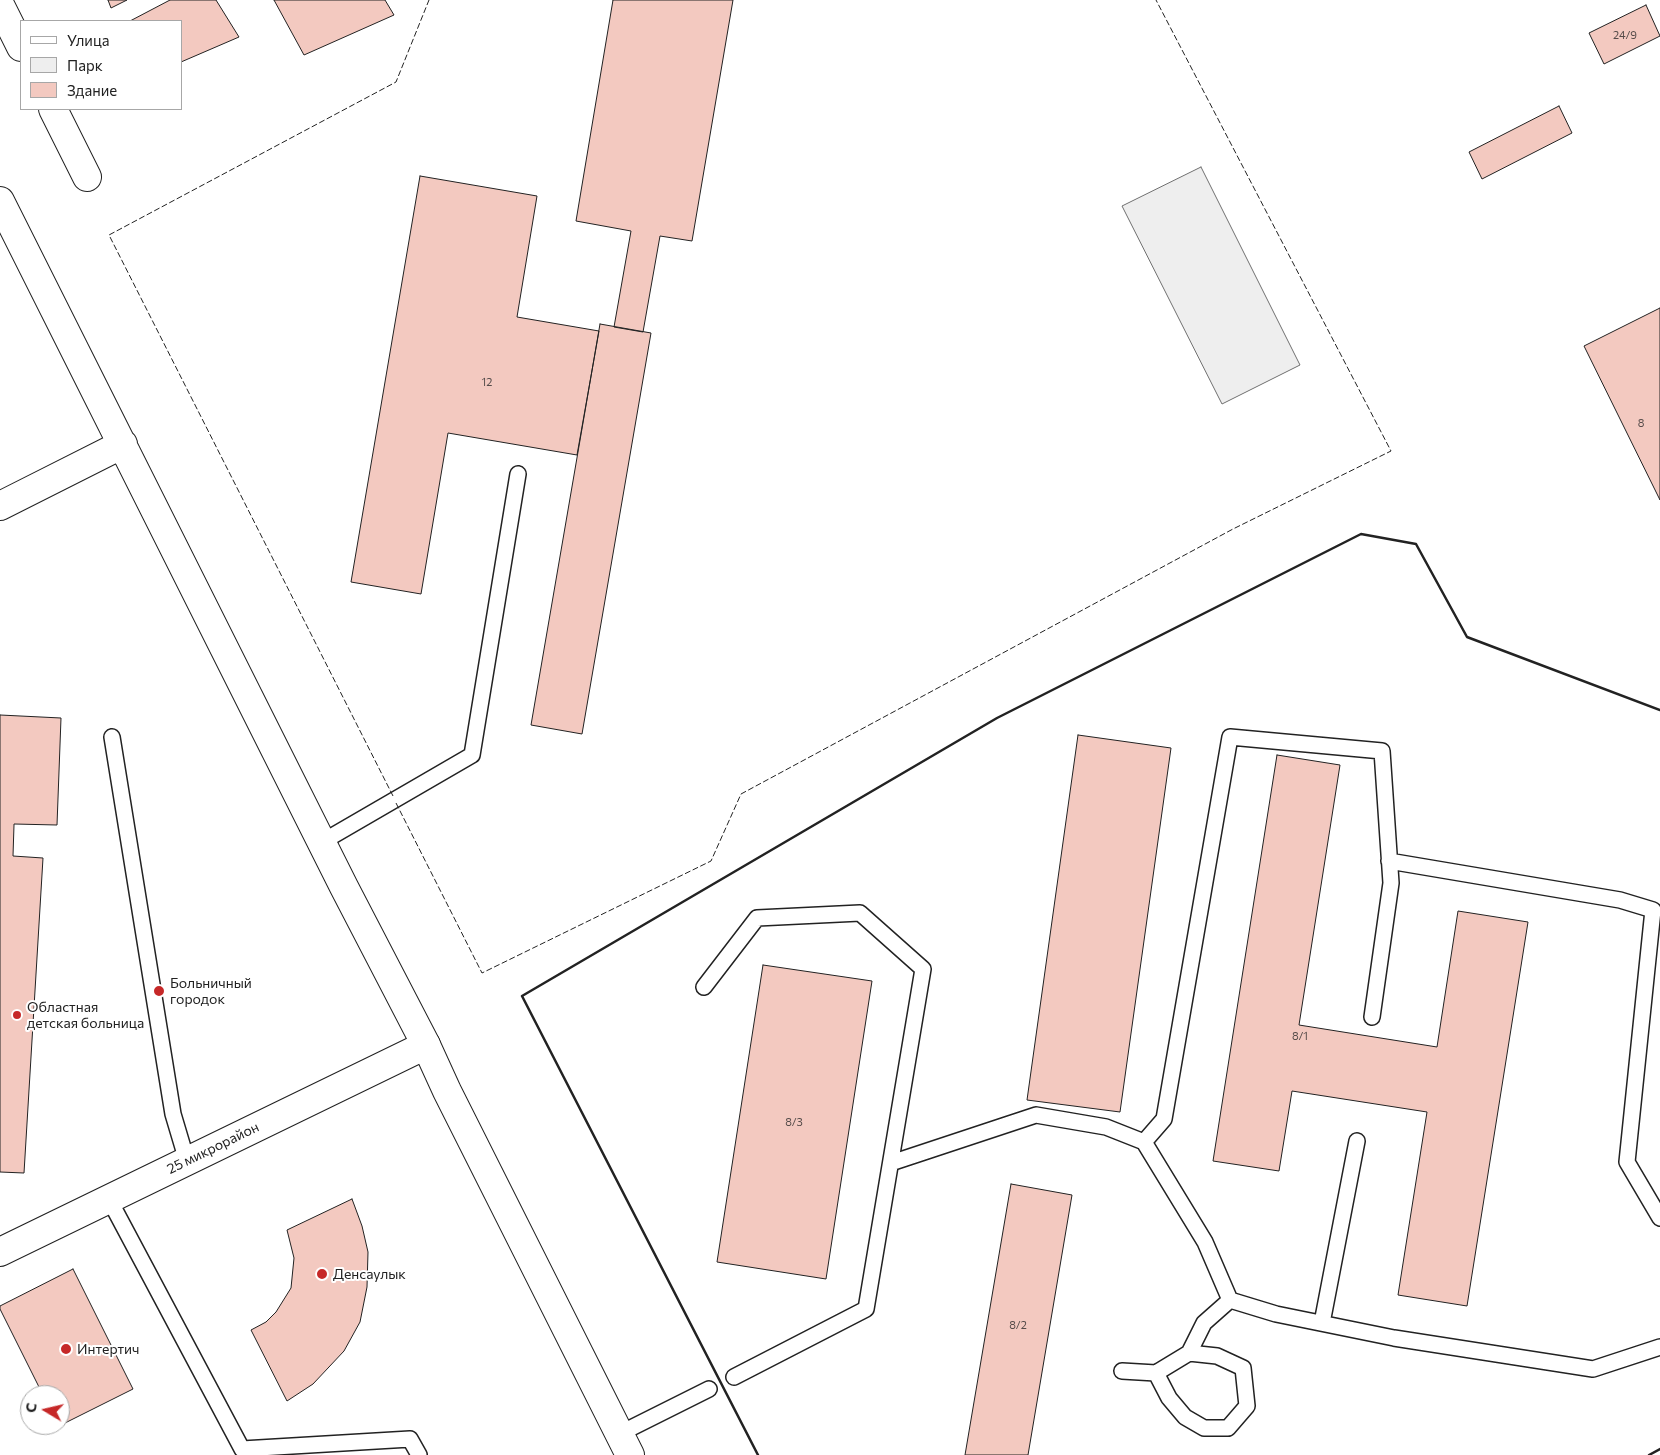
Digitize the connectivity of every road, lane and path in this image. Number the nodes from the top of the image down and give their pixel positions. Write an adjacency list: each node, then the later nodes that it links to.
1 (0, 5): 2 (street)
2 (20, 45)
3 (54, 110): 4 (street)
4 (87, 177)
5 (0, 201): 6 (street)
6 (123, 444): 8 (street); 10 (street)
7 (518, 474): 10 (lane)
8 (0, 506)
9 (112, 737): 17 (lane)
10 (322, 842): 14 (street)
11 (1389, 861): 13 (lane); 16 (lane); 20 (lane)
12 (704, 987): 18 (lane)
13 (1372, 1017)
14 (426, 1045): 17 (street, 25 микрорайон); 30 (street)
15 (1357, 1141): 23 (lane)
16 (1144, 1142): 18 (lane); 22 (lane)
17 (188, 1161): 19 (street, 25 микрорайон)
18 (890, 1162): 28 (lane)
19 (109, 1199): 21 (street, 25 микрорайон); 31 (lane)
20 (1660, 1218)
21 (0, 1252)
22 (1230, 1300): 23 (lane); 25 (lane)
23 (1322, 1323): 24 (lane)
24 (1660, 1347)
25 (1189, 1352): 27 (lane); 27 (lane)
26 (1122, 1371): 27 (lane)
27 (1156, 1373)
28 (734, 1376)
29 (709, 1389): 30 (lane)
30 (624, 1445)
31 (419, 1455)

